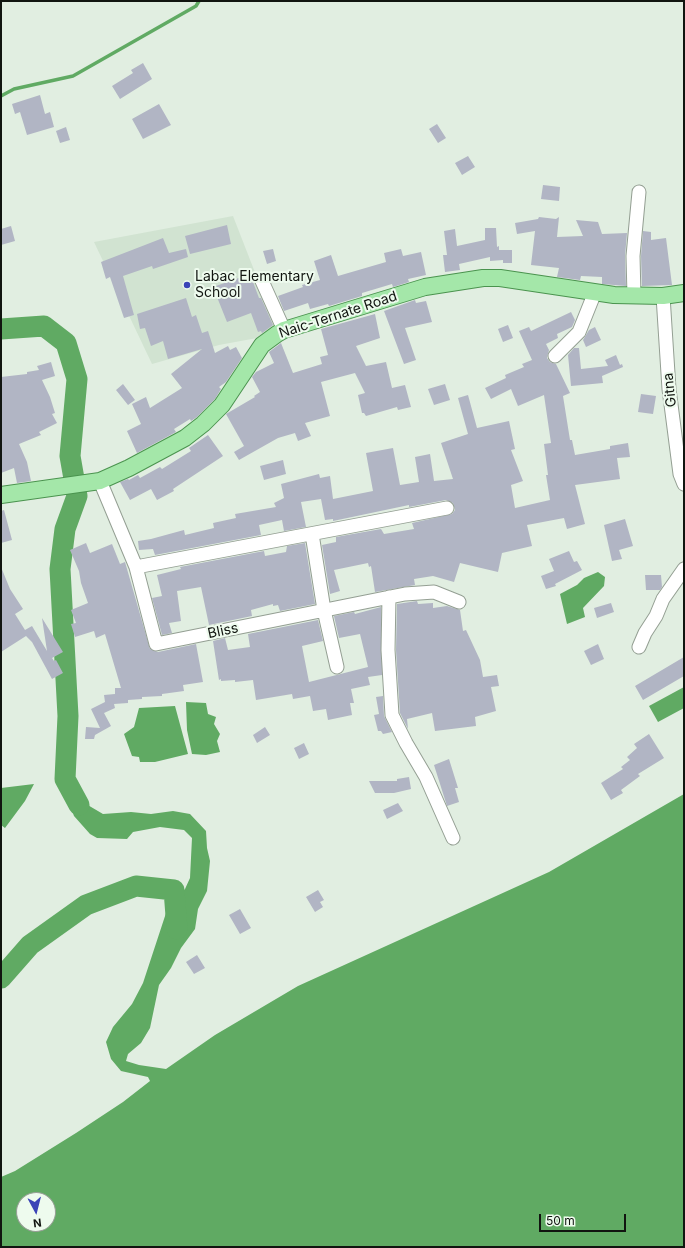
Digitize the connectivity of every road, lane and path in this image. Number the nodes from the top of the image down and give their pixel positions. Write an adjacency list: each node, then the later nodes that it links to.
1 (639, 192): 5 (street)
2 (262, 281): 7 (street)
3 (595, 292): 5 (main road, Naic-Ternate Road); 7 (main road, Naic-Ternate Road); 8 (street)
4 (684, 292): 6 (main road, Naic-Ternate Road)
5 (634, 296): 6 (main road, Naic-Ternate Road)
6 (663, 296): 10 (street, Gitna)
7 (284, 330): 9 (main road, Naic-Ternate Road)
8 (555, 356)
9 (100, 481): 11 (main road, Naic-Ternate Road); 14 (street, Bliss)
10 (684, 484)
11 (1, 495)
12 (447, 508): 13 (street)
13 (312, 534): 14 (street); 18 (street)
14 (136, 567): 18 (street, Bliss)
15 (684, 569): 19 (street)
16 (389, 597): 17 (street, Bliss); 18 (street, Bliss); 21 (street)
17 (459, 602)
18 (324, 610): 20 (street)
19 (639, 647)
20 (337, 666)
21 (453, 838)

